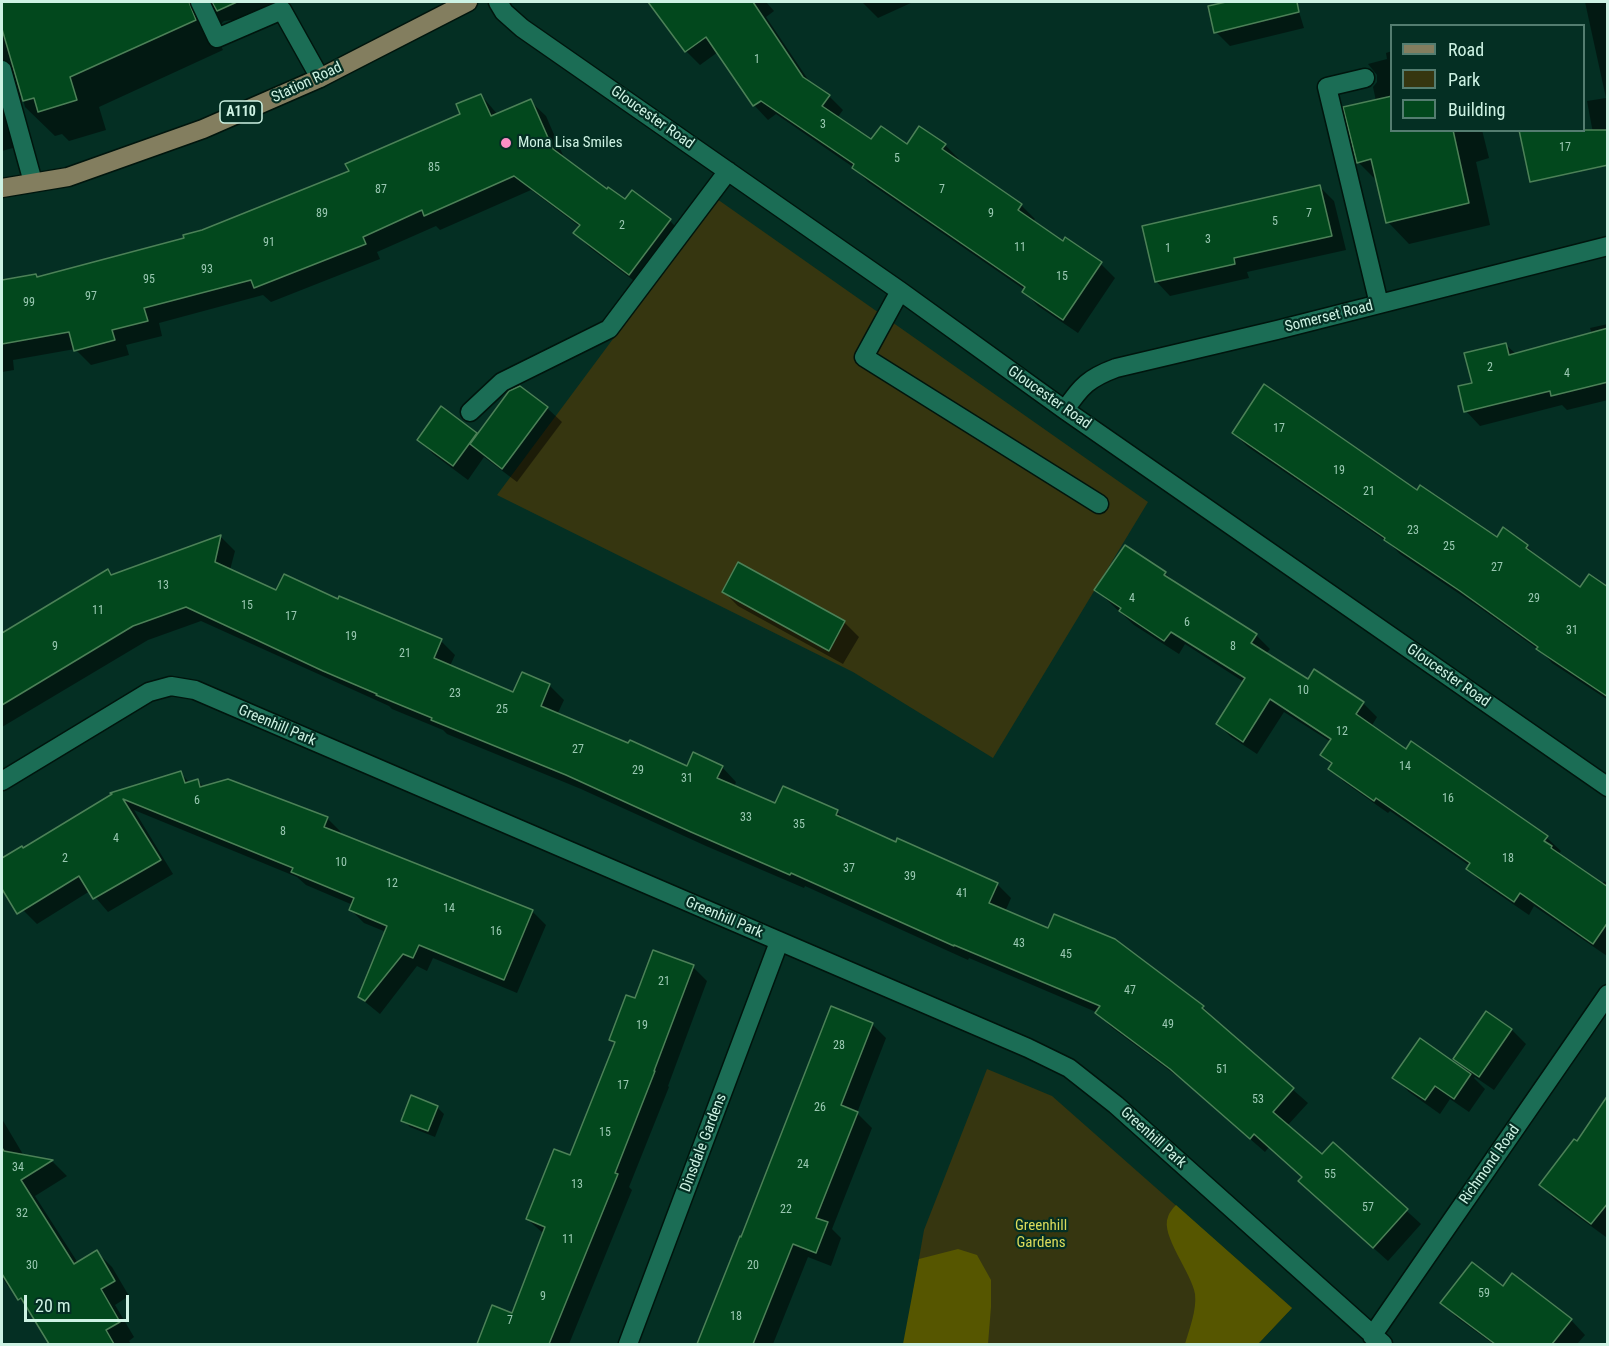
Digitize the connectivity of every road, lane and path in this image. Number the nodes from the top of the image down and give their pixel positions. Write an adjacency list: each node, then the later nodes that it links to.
1 (200, 2): 5 (street)
2 (468, 2): 5 (main road, Station Road / A110)
3 (498, 2): 7 (street, Gloucester Road)
4 (2, 70): 8 (street)
5 (320, 78): 8 (main road, Station Road / A110)
6 (1365, 78): 12 (street)
7 (728, 171): 11 (street, Gloucester Road); 14 (street)
8 (33, 182): 9 (main road, Station Road / A110)
9 (2, 188)
10 (1608, 246): 12 (street, Somerset Road)
11 (900, 291): 13 (street, Gloucester Road); 15 (street)
12 (1379, 304): 13 (street, Somerset Road)
13 (1065, 410): 17 (street, Gloucester Road)
14 (470, 412)
15 (1099, 504)
16 (2, 781): 18 (street, Greenhill Park)
17 (1608, 787)
18 (779, 942): 20 (street, Greenhill Park); 21 (street, Dinsdale Gardens)
19 (1608, 994): 20 (street, Richmond Road)
20 (1378, 1340)
21 (628, 1344)

